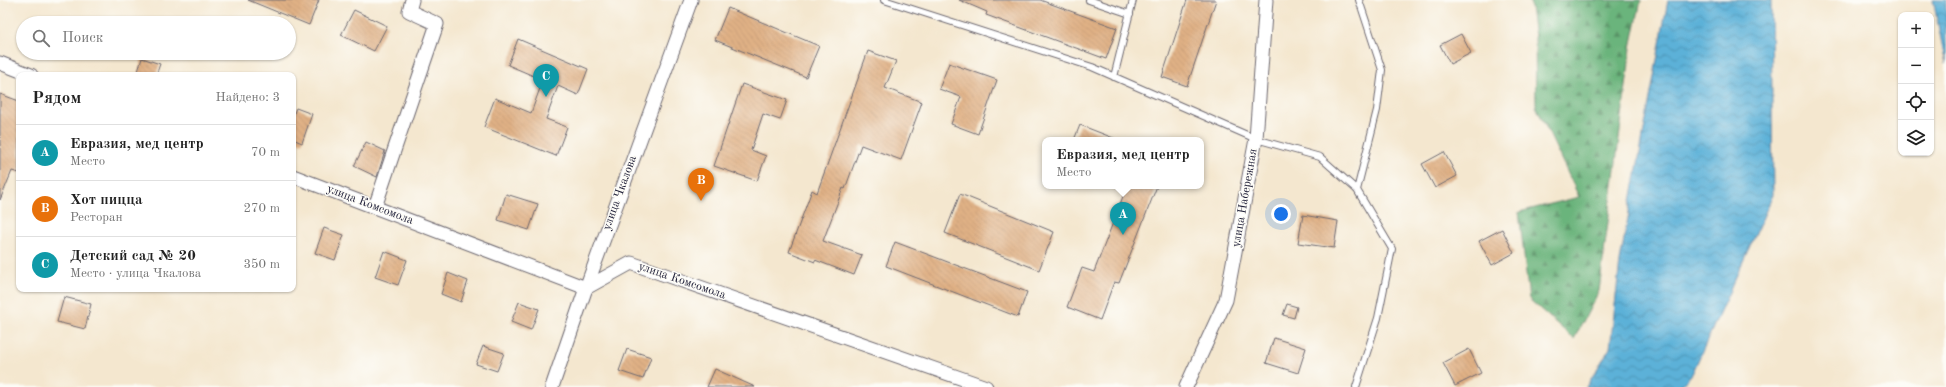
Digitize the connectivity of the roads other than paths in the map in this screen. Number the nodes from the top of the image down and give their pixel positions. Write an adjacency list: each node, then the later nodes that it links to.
1 (412, 0): 15 (street)
2 (691, 0): 16 (street, улица Чкалова)
3 (884, 0): 11 (lane)
4 (1089, 0): 8 (lane)
5 (1133, 0): 8 (lane)
6 (1266, 0): 12 (street, улица Набережная)
7 (1359, 0): 14 (lane)
8 (1130, 14): 11 (lane)
9 (0, 63): 10 (street)
10 (22, 72)
11 (1114, 77): 12 (lane)
12 (1256, 138): 14 (lane); 19 (street, улица Набережная)
13 (296, 177): 15 (street, улица Комсомола)
14 (1357, 190): 20 (lane)
15 (374, 207): 16 (street, улица Комсомола)
16 (586, 288): 17 (street, улица Чкалова); 18 (street, улица Комсомола)
17 (552, 387)
18 (986, 387)
19 (1186, 387)
20 (1356, 387)

